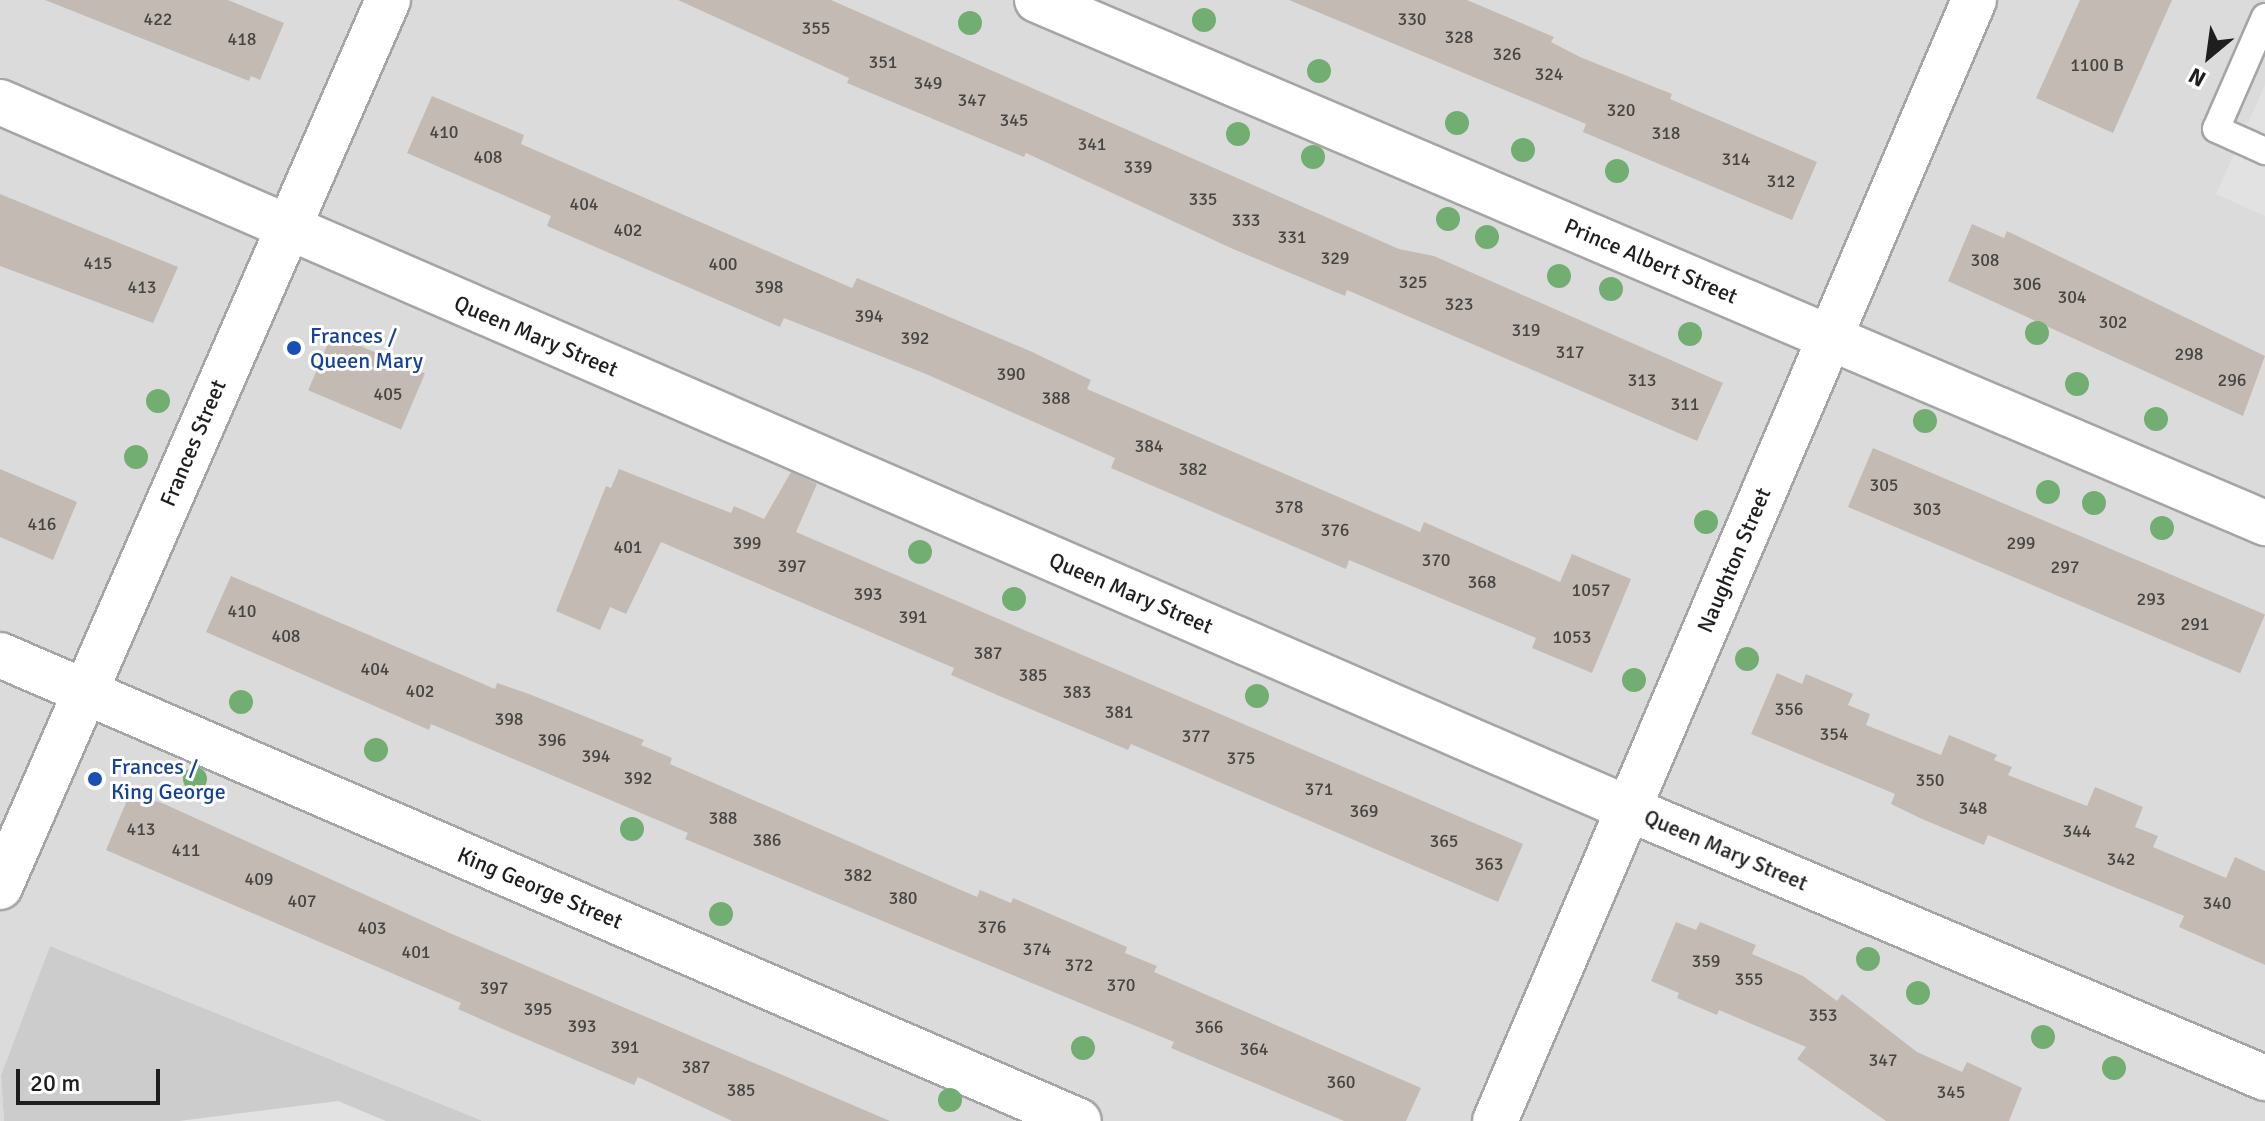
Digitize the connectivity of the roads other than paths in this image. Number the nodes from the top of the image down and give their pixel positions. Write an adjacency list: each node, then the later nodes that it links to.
1 (388, 0): 7 (street, Frances Street)
2 (1037, 0): 8 (street, Prince Albert Street)
3 (1974, 0): 8 (street, Naughton Street)
4 (2265, 17): 6 (lane)
5 (0, 102): 7 (street, Queen Mary Street)
6 (2265, 151)
7 (286, 226): 11 (street, Frances Street); 12 (street, Queen Mary Street)
8 (1829, 336): 9 (street, Prince Albert Street); 12 (street, Naughton Street)
9 (2265, 523)
10 (0, 655): 11 (street, King George Street)
11 (88, 692): 13 (street, Frances Street); 15 (street, King George Street)
12 (1629, 809): 14 (street, Queen Mary Street); 16 (street, Naughton Street)
13 (0, 887)
14 (2265, 1078)
15 (1079, 1121)
16 (1495, 1121)

